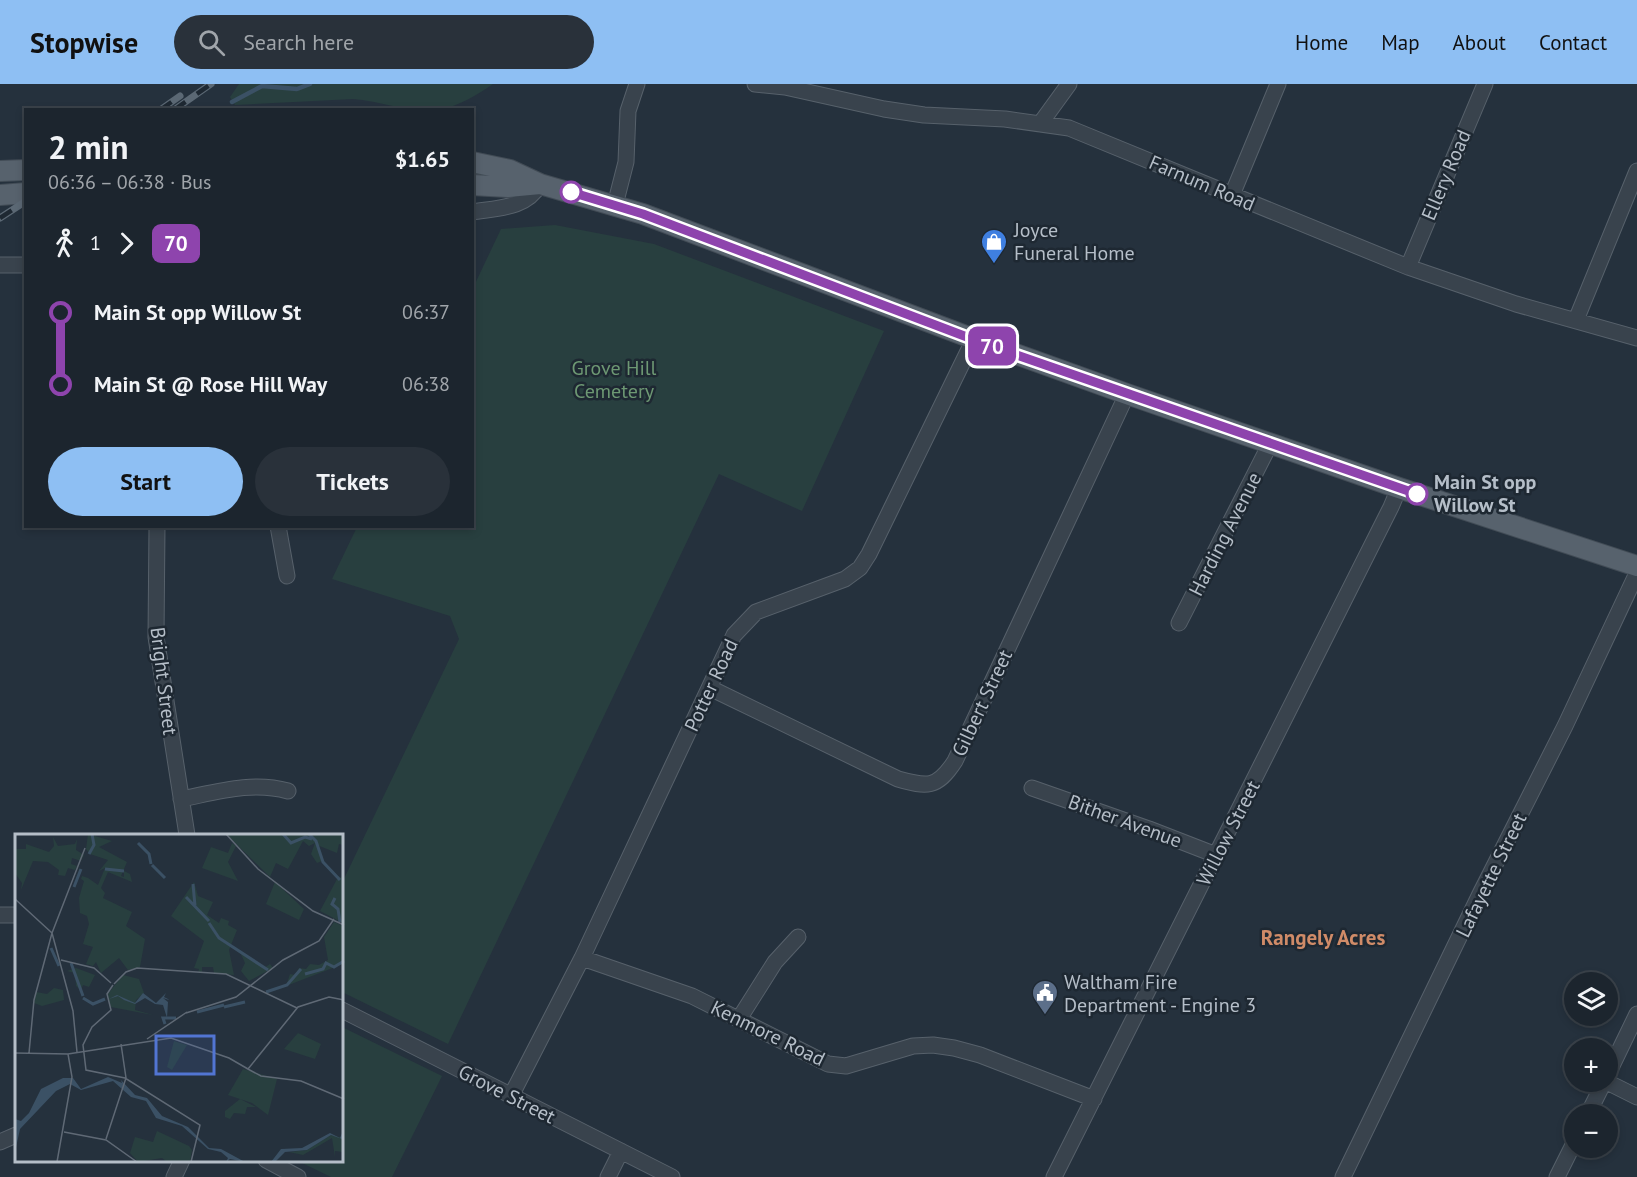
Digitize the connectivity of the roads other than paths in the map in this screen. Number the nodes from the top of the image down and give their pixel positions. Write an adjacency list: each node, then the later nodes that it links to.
1 (637, 84): 16 (street)
2 (755, 84): 6 (street, Farnum Road)
3 (1069, 84): 6 (street)
4 (1278, 84): 15 (street)
5 (1485, 84): 20 (street, Ellery Road)
6 (1040, 124): 15 (street, Farnum Road)
7 (474, 162): 11 (main road)
8 (24, 170): 9 (main road)
9 (0, 171)
10 (1637, 171): 21 (street)
11 (540, 184): 12 (main road); 16 (main road); 17 (street)
12 (474, 185)
13 (24, 193): 14 (main road)
14 (0, 195)
15 (1232, 195): 20 (street, Farnum Road)
16 (615, 205): 23 (main road)
17 (474, 212)
18 (24, 265): 19 (street)
19 (0, 266)
20 (1408, 267): 21 (street, Farnum Road)
21 (1576, 320): 22 (street, Farnum Road)
22 (1637, 338)
23 (974, 339): 24 (main road); 33 (street, Potter Road)
24 (1127, 394): 25 (main road); 33 (street, Gilbert Street)
25 (1270, 444): 26 (main road); 32 (street, Harding Avenue)
26 (1399, 488): 29 (main road); 38 (street, Willow Street)
27 (158, 528): 36 (street, Bright Street)
28 (278, 528): 31 (street)
29 (1637, 567)
30 (1637, 573): 60 (street, Lafayette Street)
31 (287, 576)
32 (1179, 623)
33 (710, 688): 40 (street, Potter Road)
34 (1032, 788): 38 (street, Bither Avenue)
35 (288, 791): 36 (street)
36 (181, 799): 37 (street, Bright Street)
37 (187, 834)
38 (1216, 855): 48 (street, Willow Street)
39 (798, 937): 43 (street)
40 (582, 957): 43 (street, Kenmore Road); 46 (street, Potter Road)
41 (344, 1012): 46 (street, Grove Street)
42 (1637, 1014): 44 (street)
43 (739, 1019): 48 (street, Kenmore Road)
44 (1618, 1053)
45 (1618, 1088): 47 (street)
46 (511, 1096): 51 (street, Grove Street)
47 (1637, 1096)
48 (1094, 1099): 59 (street, Willow Street)
49 (15, 1135): 50 (street)
50 (0, 1142)
51 (621, 1151): 57 (street); 58 (street, Grove Street)
52 (1566, 1158): 61 (street)
53 (182, 1162): 55 (street)
54 (268, 1162): 56 (street)
55 (174, 1177)
56 (298, 1177)
57 (608, 1177)
58 (672, 1177)
59 (1054, 1177)
60 (1343, 1177)
61 (1557, 1177)

